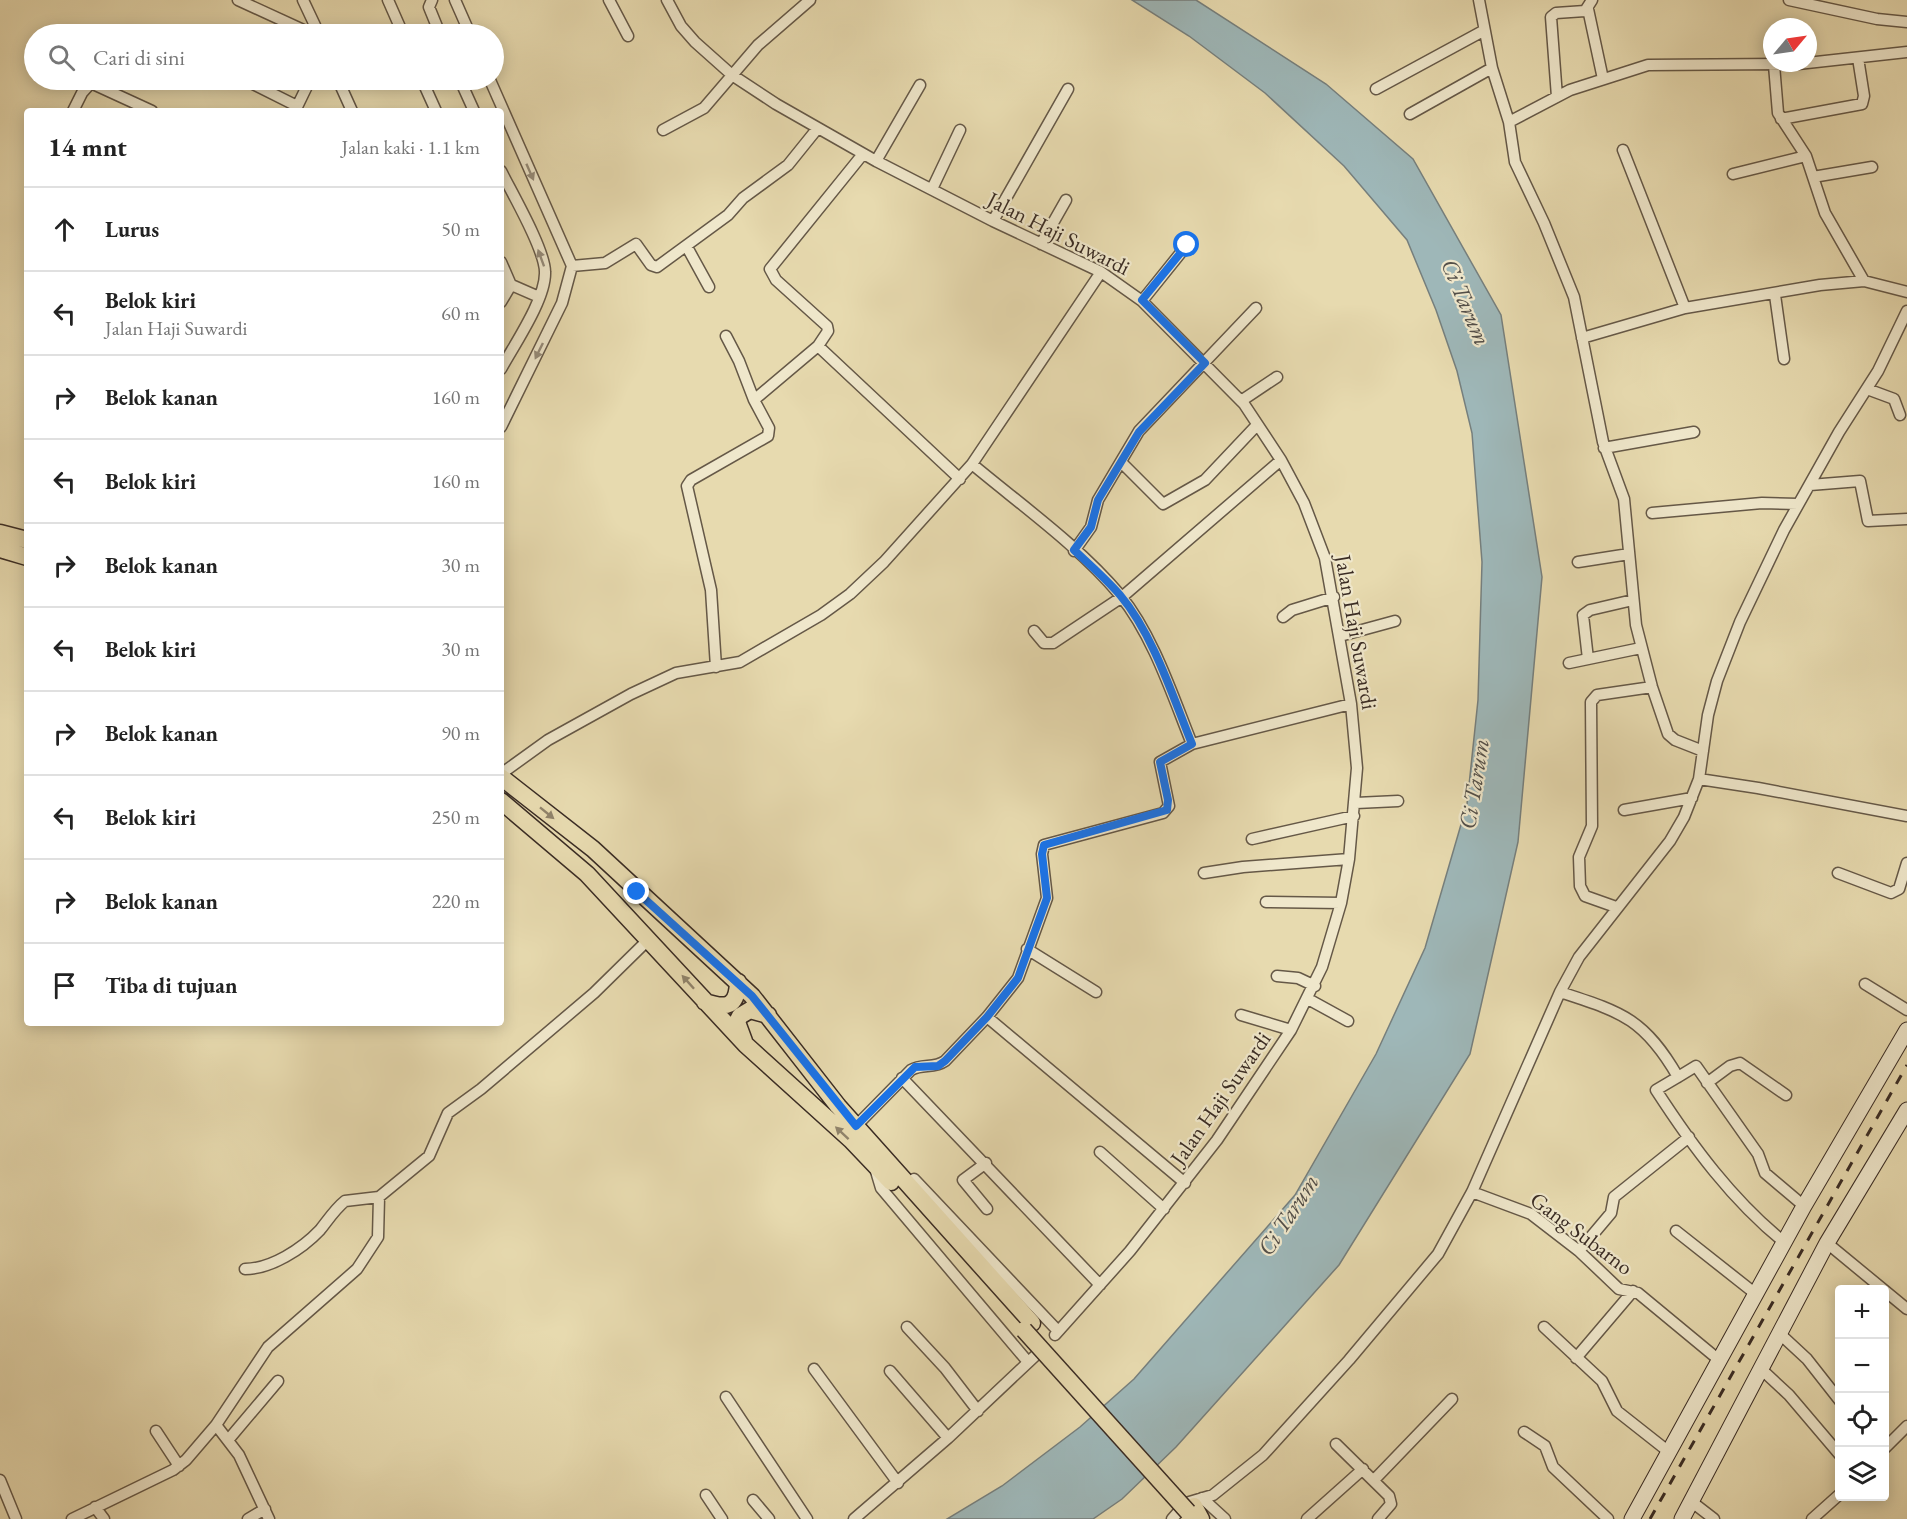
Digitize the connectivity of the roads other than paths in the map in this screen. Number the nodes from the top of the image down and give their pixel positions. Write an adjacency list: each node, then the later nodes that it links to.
1 (238, 0): 13 (street)
2 (303, 0): 14 (street)
3 (388, 0): 15 (street)
4 (432, 0): 16 (street)
5 (455, 0): 17 (street)
6 (609, 0): 19 (street)
7 (667, 0): 26 (street, Jalan Haji Suwardi)
8 (810, 0): 26 (street)
9 (1479, 0): 18 (street)
10 (1789, 0): 12 (street)
11 (1590, 5): 27 (street); 39 (street)
12 (1907, 22)
13 (290, 24)
14 (314, 24)
15 (399, 24)
16 (436, 24)
17 (466, 24)
18 (1483, 31): 24 (street); 30 (street)
19 (628, 36)
20 (1907, 52): 21 (street)
21 (1858, 58): 22 (street); 49 (street)
22 (1817, 61)
23 (1763, 65): 27 (street)
24 (1492, 68): 48 (street); 50 (street)
25 (1774, 72): 49 (street)
26 (732, 75): 51 (street, Jalan Haji Suwardi); 52 (street)
27 (1603, 79): 39 (street)
28 (920, 85): 57 (street)
29 (1068, 89): 64 (street)
30 (1376, 89)
31 (85, 90): 40 (street)
32 (106, 90): 41 (street)
33 (263, 90): 42 (street)
34 (305, 90): 42 (street)
35 (343, 90): 43 (street)
36 (427, 90): 44 (street)
37 (465, 90): 45 (street)
38 (494, 90): 46 (street, one-way to 46)
39 (1557, 97): 50 (street)
40 (74, 108)
41 (145, 108)
42 (296, 108)
43 (351, 108)
44 (435, 108)
45 (473, 108)
46 (502, 108)
47 (504, 112): 68 (street, one-way to 68)
48 (1410, 114)
49 (1781, 119): 56 (street)
50 (1509, 122): 81 (street)
51 (817, 129): 55 (street, Jalan Haji Suwardi); 67 (street)
52 (663, 130)
53 (960, 130): 62 (street)
54 (1623, 150): 78 (street)
55 (863, 154): 57 (street, Jalan Haji Suwardi); 82 (street)
56 (1806, 156): 59 (street); 61 (street)
57 (876, 161): 62 (street, Jalan Haji Suwardi)
58 (1872, 167): 61 (street)
59 (1733, 174)
60 (504, 177): 75 (street, one-way to 60)
61 (1813, 177): 70 (street)
62 (932, 189): 64 (street, Jalan Haji Suwardi)
63 (1066, 200): 65 (street)
64 (993, 221): 65 (street, Jalan Haji Suwardi)
65 (1041, 244): 69 (street, Jalan Haji Suwardi)
66 (1187, 245): 76 (street)
67 (687, 246): 68 (street); 72 (street)
68 (572, 266): 91 (street, one-way to 91)
69 (1101, 272): 76 (street, Jalan Haji Suwardi); 97 (street)
70 (1864, 281): 73 (street); 74 (street)
71 (506, 283): 75 (street)
72 (710, 287)
73 (1907, 292)
74 (1774, 295): 78 (street); 83 (street)
75 (539, 297): 84 (street)
76 (1142, 300): 85 (street, Jalan Haji Suwardi)
77 (1256, 308): 85 (street)
78 (1685, 308): 81 (street)
79 (1907, 311): 87 (street)
80 (726, 336): 88 (street)
81 (1582, 338): 94 (street)
82 (818, 346): 88 (street); 98 (street)
83 (1784, 359)
84 (504, 361)
85 (1205, 363): 89 (street, Jalan Haji Suwardi); 96 (street)
86 (1276, 377): 89 (street)
87 (1867, 389): 90 (street); 99 (street)
88 (754, 400): 120 (street)
89 (1241, 401): 92 (street, Jalan Haji Suwardi)
90 (1900, 415)
91 (504, 422)
92 (1257, 425): 95 (street, Jalan Haji Suwardi); 96 (street)
93 (1694, 432): 94 (street)
94 (1604, 448): 107 (street)
95 (1281, 460): 110 (street); 111 (street, Jalan Haji Suwardi)
96 (1121, 462): 106 (street)
97 (972, 464): 98 (street); 106 (street)
98 (960, 479): 120 (street)
99 (1810, 484): 100 (street); 102 (street)
100 (1798, 504): 101 (street); 124 (street)
101 (1652, 513)
102 (1907, 519)
103 (0, 533): 104 (main road)
104 (24, 539)
105 (0, 549): 108 (main road)
106 (1074, 550): 110 (street)
107 (1629, 554): 109 (street); 112 (street)
108 (24, 556)
109 (1578, 562)
110 (1122, 597): 115 (street); 123 (street)
111 (1334, 597): 113 (street); 116 (street, Jalan Haji Suwardi)
112 (1633, 600): 117 (street); 118 (street)
113 (1283, 617)
114 (1395, 621): 116 (street)
115 (1034, 631)
116 (1340, 636): 122 (street, Jalan Haji Suwardi)
117 (1641, 648): 118 (street); 121 (street)
118 (1588, 659): 119 (street)
119 (1569, 663)
120 (716, 667): 125 (street)
121 (1652, 687): 124 (street); 142 (street)
122 (1351, 704): 123 (street); 130 (street, Jalan Haji Suwardi)
123 (1192, 744): 144 (street)
124 (1703, 751): 127 (street)
125 (504, 773)
126 (504, 775): 146 (main road, one-way to 146)
127 (1699, 779): 128 (street); 134 (street)
128 (1692, 798): 132 (street); 142 (street)
129 (1398, 801): 130 (street)
130 (1356, 803): 133 (street, Jalan Haji Suwardi)
131 (504, 804): 143 (main road)
132 (1624, 810)
133 (1354, 816): 135 (street); 136 (street, Jalan Haji Suwardi)
134 (1907, 816)
135 (1252, 839)
136 (1349, 859): 138 (street); 141 (street, Jalan Haji Suwardi)
137 (1907, 863): 139 (street)
138 (1204, 873)
139 (1838, 873)
140 (1266, 902): 141 (street)
141 (1341, 903): 148 (street, Jalan Haji Suwardi)
142 (1616, 907): 150 (street)
143 (649, 939): 152 (main road, one-way to 143); 173 (street)
144 (1027, 949): 149 (street); 156 (street)
145 (1277, 976): 148 (street)
146 (738, 982): 152 (main road); 155 (main road)
147 (1865, 984): 153 (street)
148 (1315, 986): 151 (street, Jalan Haji Suwardi)
149 (1096, 992)
150 (1560, 992): 161 (street); 172 (street)
151 (1308, 999): 157 (street); 158 (street, Jalan Haji Suwardi)
152 (705, 1002): 160 (main road)
153 (1907, 1010)
154 (1241, 1015): 158 (street)
155 (770, 1016): 160 (main road); 166 (main road)
156 (987, 1017): 162 (street); 171 (street)
157 (1348, 1021)
158 (1291, 1030): 171 (street, Jalan Haji Suwardi)
159 (1907, 1030): 174 (main road)
160 (746, 1045): 170 (main road, one-way to 160)
161 (1678, 1077): 163 (street); 167 (street)
162 (902, 1078): 166 (street); 169 (street)
163 (1707, 1083): 164 (street); 174 (street)
164 (1786, 1095)
165 (1907, 1110): 179 (main road)
166 (859, 1123): 182 (street, Jalan Haji Suwardi); 187 (main road)
167 (1689, 1137): 178 (street); 180 (street)
168 (1100, 1152): 176 (street)
169 (986, 1163): 175 (street); 182 (street)
170 (874, 1164): 187 (main road); 199 (street)
171 (1185, 1183): 176 (street, Jalan Haji Suwardi)
172 (1472, 1192): 180 (street, Gang Subarno); 220 (street)
173 (379, 1197): 181 (street); 200 (street)
174 (1804, 1206): 178 (main road)
175 (987, 1209)
176 (1164, 1209): 182 (street, Jalan Haji Suwardi)
177 (1676, 1231): 184 (street)
178 (1785, 1243): 184 (main road)
179 (1827, 1243): 185 (street); 189 (main road)
180 (1579, 1251): 183 (street, Gang Subarno)
181 (245, 1269)
182 (1100, 1285)
183 (1633, 1291): 190 (street); 191 (street, Gang Subarno)
184 (1757, 1294): 191 (main road)
185 (1907, 1309)
186 (907, 1327): 199 (street)
187 (1028, 1327): 220 (main road, bridge)
188 (1544, 1327): 190 (street)
189 (1779, 1333): 192 (main road); 196 (street)
190 (1576, 1358): 209 (street)
191 (1719, 1360): 209 (main road)
192 (1761, 1368): 208 (street); 218 (main road)
193 (814, 1369): 214 (street)
194 (890, 1371): 204 (street)
195 (279, 1381): 205 (street)
196 (1835, 1396)
197 (726, 1397): 228 (street)
198 (1452, 1399): 213 (street)
199 (978, 1412): 204 (street)
200 (216, 1425): 205 (street); 210 (street)
201 (1907, 1426): 207 (street)
202 (156, 1431): 210 (street)
203 (1524, 1432): 234 (street)
204 (948, 1438): 214 (street)
205 (229, 1439): 221 (street)
206 (1336, 1444): 211 (street)
207 (1886, 1447)
208 (1835, 1450)
209 (1669, 1452): 235 (main road)
210 (179, 1466): 219 (street)
211 (1363, 1469): 213 (street); 232 (street)
212 (0, 1480): 222 (street)
213 (1374, 1480): 233 (street)
214 (898, 1483): 229 (street)
215 (706, 1495): 226 (street)
216 (1835, 1498): 238 (street)
217 (753, 1500): 227 (street)
218 (1692, 1502): 236 (main road); 237 (street)
219 (96, 1507): 223 (street); 224 (street)
220 (1199, 1508): 230 (street); 231 (street)
221 (267, 1514): 225 (street)
222 (16, 1519)
223 (72, 1519)
224 (104, 1519)
225 (248, 1519)
226 (722, 1519)
227 (769, 1519)
228 (807, 1519)
229 (854, 1519)
230 (1172, 1519)
231 (1225, 1519)
232 (1307, 1519)
233 (1378, 1519)
234 (1608, 1519)
235 (1632, 1519)
236 (1682, 1519)
237 (1714, 1519)
238 (1812, 1519)

